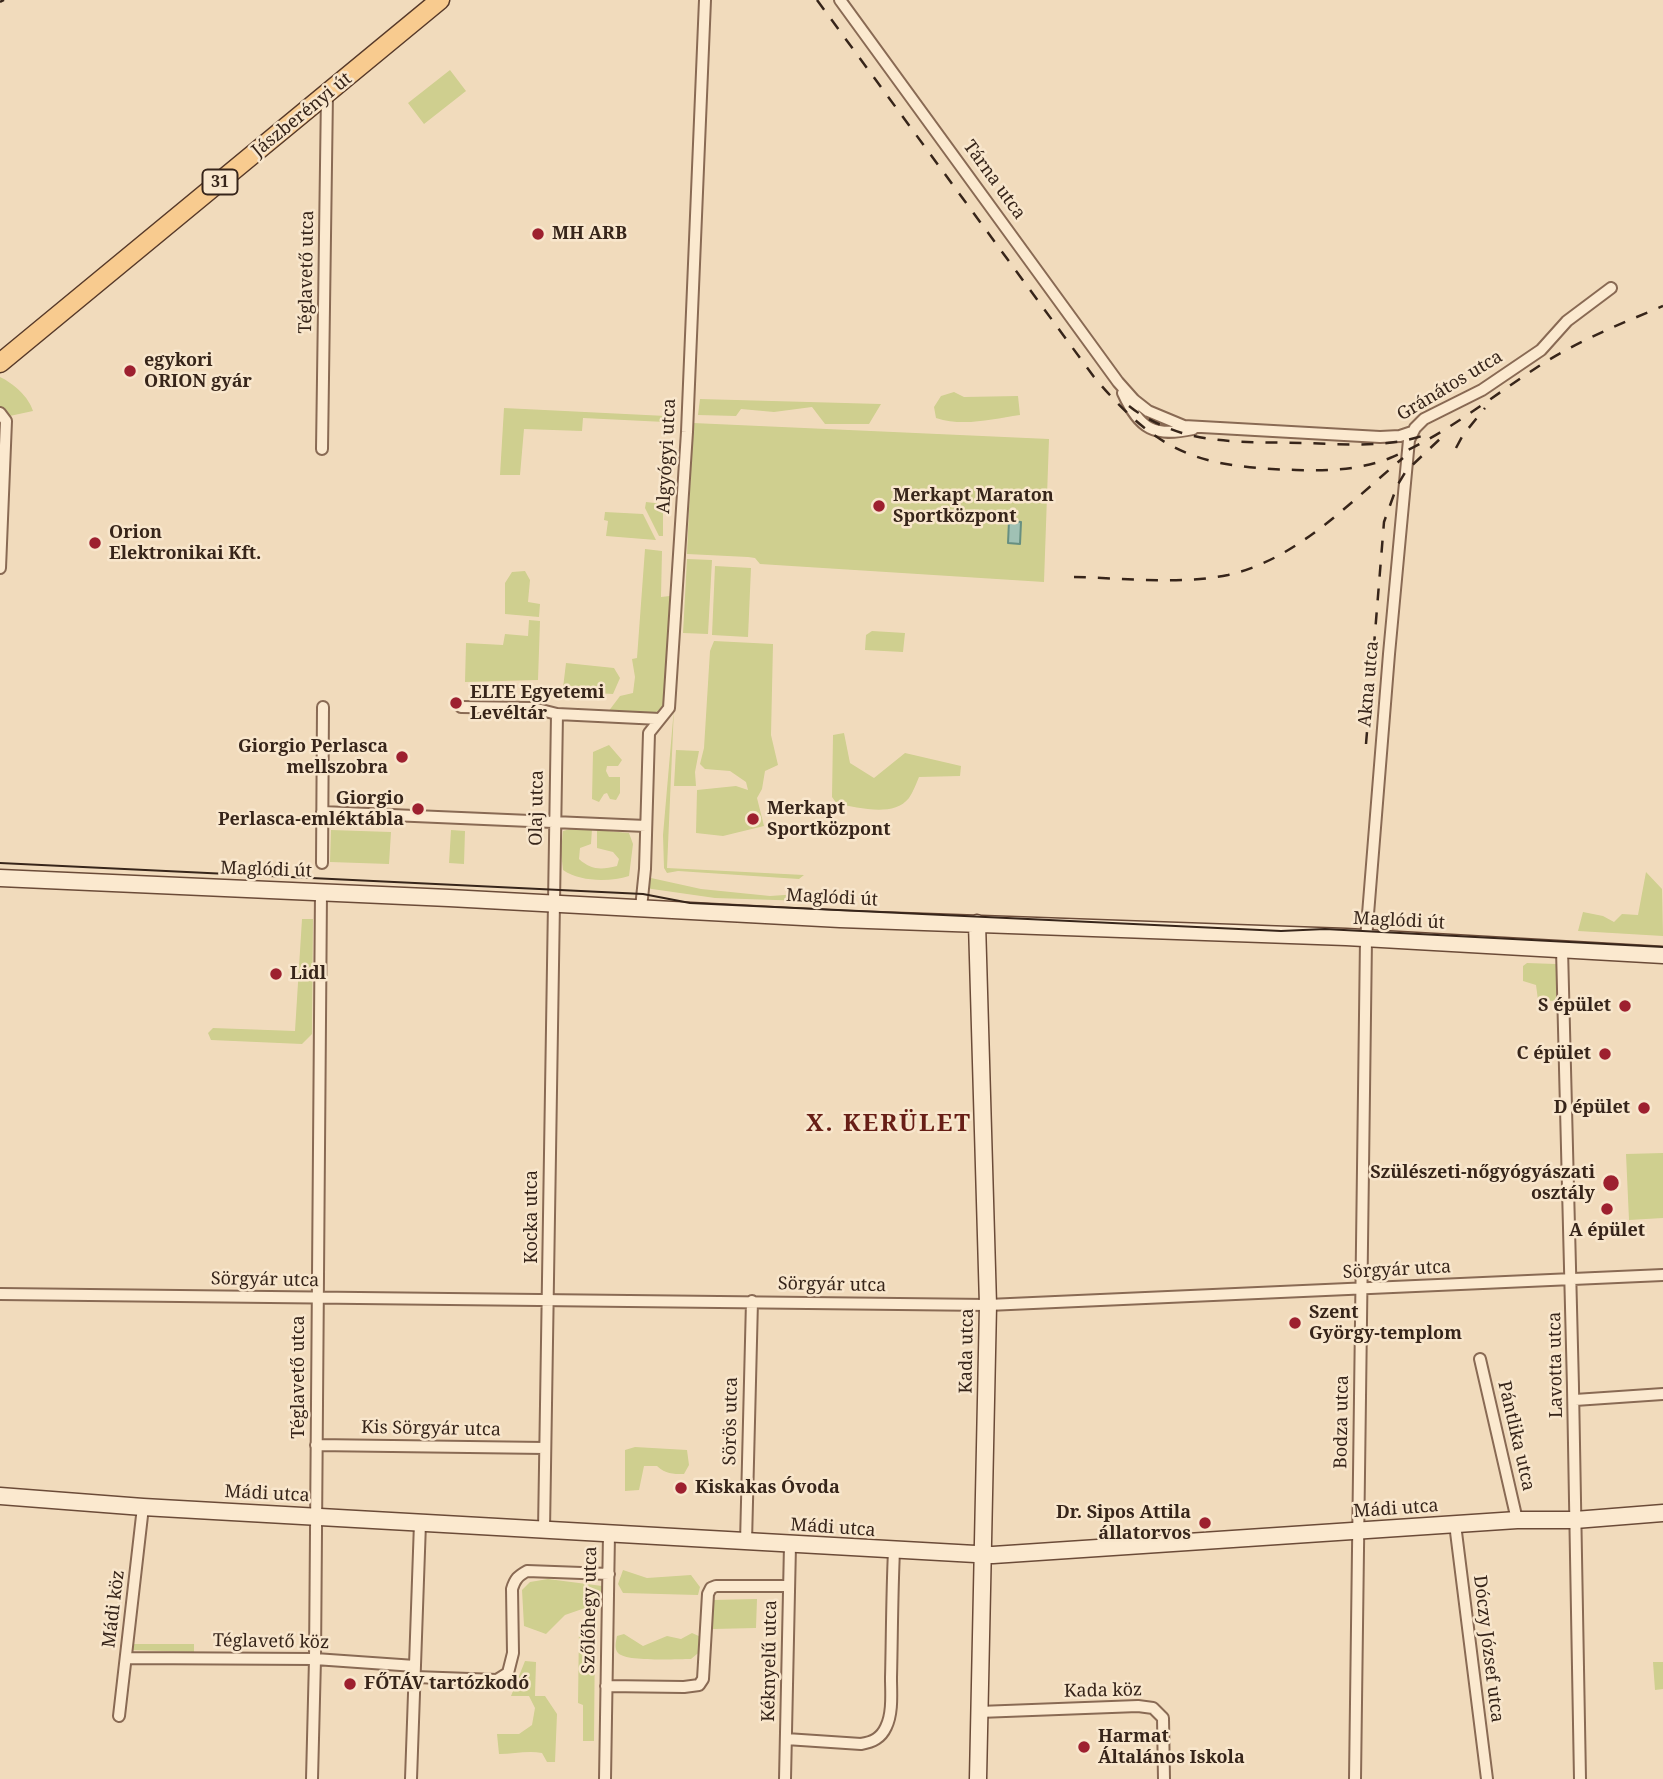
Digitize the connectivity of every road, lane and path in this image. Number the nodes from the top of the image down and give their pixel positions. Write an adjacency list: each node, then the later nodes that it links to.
1 (440, 0): 4 (main road, Jászberényi út / 31)
2 (705, 0): 15 (street, Algyógyi utca)
3 (840, 0): 7 (street, Tárna utca)
4 (327, 94): 6 (main road, Jászberényi út / 31); 10 (street, Téglavető utca)
5 (1611, 288): 9 (street, Gránátos utca)
6 (0, 363)
7 (1118, 382): 9 (street, Gránátos utca)
8 (0, 413): 11 (street)
9 (1412, 432): 25 (street, Akna utca)
10 (322, 449)
11 (0, 568)
12 (323, 707): 16 (street)
13 (461, 707): 14 (street)
14 (557, 714): 15 (street); 17 (street, Olaj utca)
15 (660, 719): 18 (street, Algyógyi utca)
16 (322, 813): 17 (street); 19 (street)
17 (555, 822): 18 (street); 22 (street, Olaj utca)
18 (646, 826): 23 (street, Algyógyi utca)
19 (322, 863)
20 (0, 878): 21 (street, Maglódi út)
21 (321, 892): 22 (street, Maglódi út); 32 (street, Téglavető utca)
22 (552, 904): 23 (street, Maglódi út); 33 (street, Kocka utca)
23 (641, 908): 24 (street, Maglódi út)
24 (977, 923): 25 (street, Maglódi út); 35 (street, Kada utca)
25 (1366, 939): 26 (street, Maglódi út); 30 (street, Bodza utca)
26 (1562, 950): 27 (street, Maglódi út); 29 (street, Lavotta utca)
27 (1663, 955)
28 (1663, 1275): 29 (street, Sörgyár utca)
29 (1572, 1278): 30 (street, Sörgyár utca); 38 (street, Lavotta utca)
30 (1362, 1290): 35 (street, Sörgyár utca); 50 (street, Bodza utca)
31 (0, 1294): 32 (street, Sörgyár utca)
32 (317, 1299): 33 (street, Sörgyár utca); 39 (street, Téglavető utca)
33 (549, 1299): 34 (street, Sörgyár utca); 40 (street, Kocka utca)
34 (752, 1301): 35 (street, Sörgyár utca); 52 (street, Sörös utca)
35 (988, 1305): 55 (street, Kada utca)
36 (1480, 1359): 45 (street, Pántlika utca)
37 (1663, 1394): 38 (street)
38 (1575, 1400): 46 (street, Lavotta utca)
39 (316, 1445): 40 (street, Kis Sörgyár utca); 44 (street, Téglavető utca)
40 (545, 1448): 49 (street, Kocka utca)
41 (0, 1496): 42 (street, Mádi utca)
42 (143, 1507): 44 (street, Mádi utca); 58 (street, Mádi köz)
43 (1663, 1513): 46 (street, Mádi utca)
44 (316, 1516): 47 (street, Mádi utca); 59 (street, Téglavető utca)
45 (1517, 1520): 46 (street, Mádi utca); 48 (street, Mádi utca)
46 (1575, 1520): 73 (street, Lavotta utca)
47 (420, 1523): 49 (street, Mádi utca); 60 (street)
48 (1455, 1524): 50 (street, Mádi utca); 72 (street, Dóczy József utca)
49 (544, 1530): 51 (street, Mádi utca)
50 (1358, 1531): 55 (street, Mádi utca); 71 (street, Bodza utca)
51 (609, 1534): 52 (street, Mádi utca); 56 (street, Szőlőhegy utca)
52 (746, 1542): 53 (street, Mádi utca)
53 (790, 1545): 54 (street, Mádi utca); 57 (street, Kéknyelű utca)
54 (894, 1551): 55 (street, Mádi utca); 64 (street)
55 (983, 1555): 62 (street, Kada utca)
56 (609, 1574): 60 (street, Téglavető köz); 61 (street, Szőlőhegy utca)
57 (789, 1586): 61 (street, Szőlőhegy utca); 64 (street, Kéknyelű utca)
58 (126, 1658): 59 (street, Téglavető köz); 63 (street, Mádi köz)
59 (315, 1659): 60 (street, Téglavető köz); 65 (street, Téglavető utca)
60 (415, 1671): 66 (street)
61 (606, 1686): 67 (street, Szőlőhegy utca)
62 (979, 1712): 69 (street, Kada utca); 70 (street, Kada köz)
63 (119, 1716)
64 (786, 1739): 68 (street, Kéknyelű utca)
65 (312, 1779)
66 (411, 1779)
67 (605, 1779)
68 (785, 1779)
69 (978, 1779)
70 (1164, 1779)
71 (1355, 1779)
72 (1487, 1779)
73 (1580, 1779)

